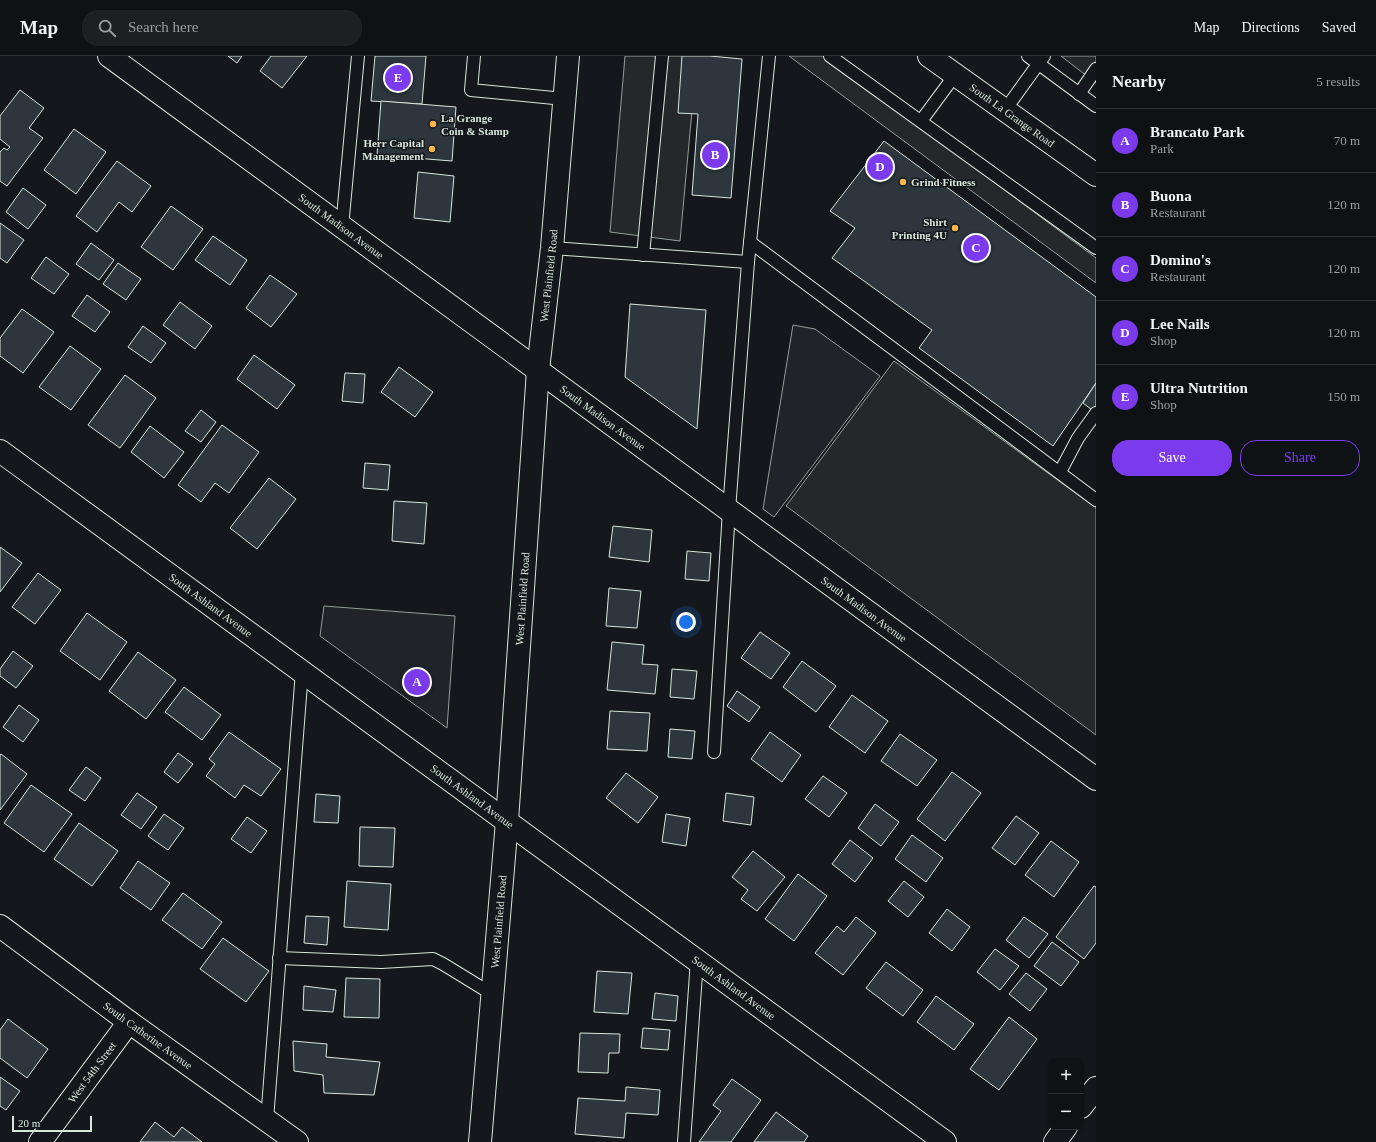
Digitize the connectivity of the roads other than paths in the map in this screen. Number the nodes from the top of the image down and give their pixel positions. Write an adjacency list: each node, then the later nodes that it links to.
1 (109, 56): 19 (street, South Madison Avenue)
2 (358, 56): 19 (lane)
3 (474, 56): 14 (lane)
4 (568, 56): 14 (street, West Plainfield Road)
5 (662, 56): 23 (lane)
6 (769, 56): 20 (lane)
7 (830, 56): 17 (lane)
8 (929, 56): 12 (street, South La Grange Road)
9 (1028, 56): 10 (lane)
10 (1041, 60): 13 (lane); 16 (lane)
11 (1096, 69): 13 (lane)
12 (955, 75): 16 (street, South La Grange Road); 17 (lane)
13 (1079, 94): 15 (lane)
14 (564, 99): 21 (street, West Plainfield Road)
15 (1096, 106)
16 (1005, 110): 18 (street, South La Grange Road)
17 (921, 121): 22 (lane)
18 (1096, 175)
19 (342, 227): 25 (street, South Madison Avenue)
20 (750, 242): 24 (lane); 28 (lane)
21 (552, 248): 23 (lane); 25 (street, West Plainfield Road)
22 (1096, 248)
23 (643, 255): 24 (lane)
24 (748, 262): 30 (lane)
25 (538, 370): 30 (street, South Madison Avenue); 34 (street, West Plainfield Road)
26 (1096, 413): 28 (lane)
27 (0, 451): 31 (street, South Ashland Avenue)
28 (1060, 472): 29 (lane)
29 (1096, 500)
30 (729, 510): 32 (lane); 33 (street, South Madison Avenue)
31 (302, 671): 34 (street, South Ashland Avenue); 36 (lane)
32 (714, 752)
33 (1096, 779)
34 (507, 821): 37 (street, South Ashland Avenue); 38 (street, West Plainfield Road)
35 (0, 926): 39 (street, South Catherine Avenue)
36 (279, 958): 38 (lane); 42 (lane)
37 (697, 960): 47 (lane); 48 (street, South Ashland Avenue)
38 (492, 994): 46 (street, West Plainfield Road)
39 (129, 1022): 42 (street, South Catherine Avenue); 44 (street, West 54th Street)
40 (1096, 1088): 41 (street)
41 (1084, 1103)
42 (268, 1120): 45 (street, South Catherine Avenue)
43 (1064, 1130): 49 (street)
44 (40, 1142)
45 (297, 1142)
46 (480, 1142)
47 (684, 1142)
48 (945, 1142)
49 (1055, 1142)

